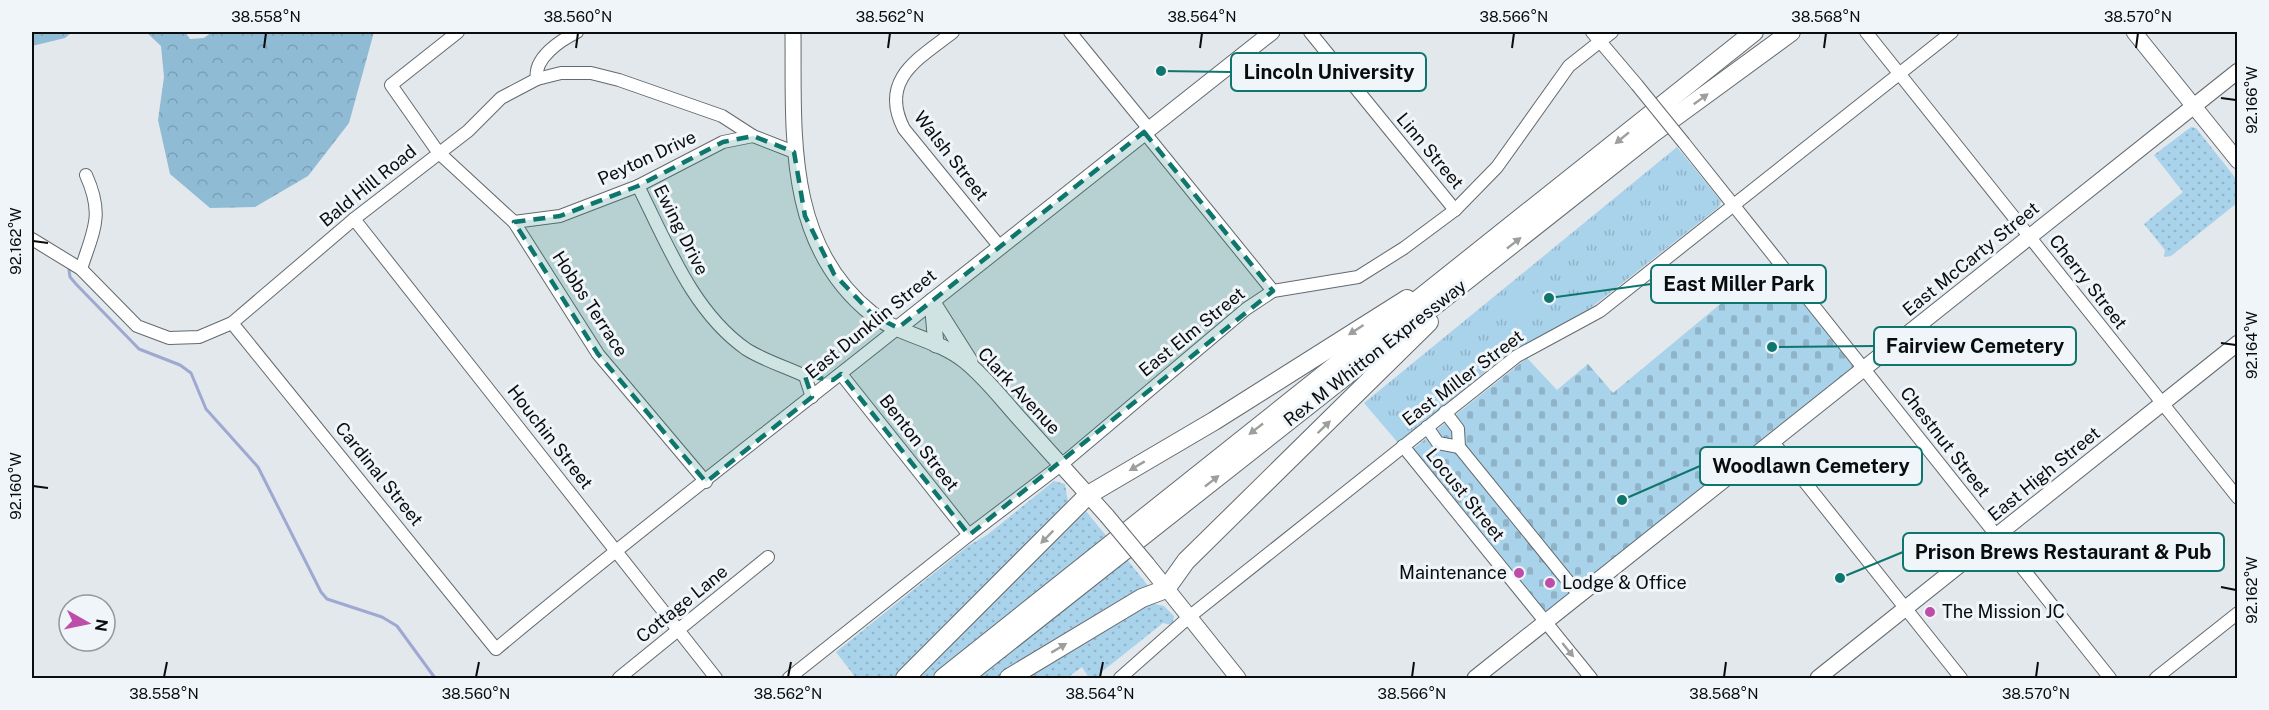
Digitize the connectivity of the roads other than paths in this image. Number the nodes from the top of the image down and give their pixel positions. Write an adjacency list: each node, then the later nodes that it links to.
1 (458, 32): 23 (street, Hobbs Terrace)
2 (793, 32): 24 (main road, Clark Avenue)
3 (953, 32): 34 (street, Walsh Street)
4 (1070, 32): 21 (street)
5 (1272, 32): 21 (main road, East Dunklin Street)
6 (1310, 32): 29 (street, Linn Street)
7 (1612, 32): 15 (street, East Elm Street)
8 (1755, 32): 37 (highway, Rex M Whitton Expressway, one-way to 37)
9 (1791, 32): 16 (highway, Rex M Whitton Expressway)
10 (1802, 32): 16 (highway)
11 (1866, 32): 18 (street, Cherry Street)
12 (1952, 32): 18 (street, East Miller Street)
13 (2134, 32): 20 (main road)
14 (569, 33): 19 (street)
15 (1595, 36): 28 (street, Chestnut Street, bridge); 29 (street, East Elm Street)
16 (1774, 46): 36 (highway, Rex M Whitton Expressway, one-way to 16)
17 (2238, 71): 20 (main road, East McCarty Street)
18 (1899, 73): 28 (street, East Miller Street); 32 (street, Cherry Street)
19 (537, 78): 22 (street, Bald Hill Road); 23 (street, Bald Hill Road)
20 (2194, 106): 25 (main road); 32 (main road, East McCarty Street)
21 (1146, 130): 34 (main road, East Dunklin Street); 38 (street)
22 (753, 136): 24 (street); 27 (street, Peyton Drive)
23 (438, 152): 30 (street, Bald Hill Road); 31 (street, Hobbs Terrace)
24 (794, 152): 41 (main road, Clark Avenue)
25 (2238, 161)
26 (86, 174): 35 (street)
27 (638, 186): 31 (street, Peyton Drive); 46 (street, Ewing Drive)
28 (1734, 205): 44 (street, Chestnut Street); 50 (street, East Miller Street)
29 (1455, 210): 38 (street, East Elm Street)
30 (354, 219): 40 (street, Bald Hill Road); 61 (street, Houchin Street)
31 (514, 222): 56 (street, Hobbs Terrace)
32 (2030, 237): 44 (main road, East McCarty Street); 49 (street, Cherry Street)
33 (32, 239): 35 (street, Bald Hill Road)
34 (1000, 247): 39 (main road, East Dunklin Street)
35 (81, 269): 40 (street, Bald Hill Road)
36 (1480, 270): 63 (highway, one-way to 36); 76 (highway, Rex M Whitton Expressway, one-way to 36)
37 (1444, 281): 57 (highway, one-way to 57); 75 (highway, Rex M Whitton Expressway, one-way to 75)
38 (1273, 291): 55 (street, East Elm Street)
39 (932, 301): 41 (main road, East Dunklin Street); 43 (main road); 45 (main road)
40 (232, 323): 70 (street, Cardinal Street)
41 (898, 328): 43 (main road, Clark Avenue); 47 (street, East Dunklin Street)
42 (2238, 343): 49 (main road, East High Street)
43 (936, 345): 45 (main road, Clark Avenue)
44 (1864, 369): 52 (main road, East McCarty Street); 60 (street, Chestnut Street)
45 (977, 371): 55 (main road, Clark Avenue)
46 (805, 375): 47 (street, Ewing Drive); 48 (street)
47 (837, 376): 48 (street, East Dunklin Street); 59 (street, Benton Street)
48 (812, 397): 56 (street, East Dunklin Street)
49 (2162, 404): 58 (street, Cherry Street); 60 (main road, East High Street)
50 (1445, 412): 51 (street, East Miller Street); 54 (street)
51 (1427, 427): 53 (street, East Miller Street); 54 (street)
52 (1773, 442): 64 (main road, East McCarty Street); 65 (street)
53 (1402, 446): 67 (street, East Miller Street); 68 (street, Locust Street)
54 (1459, 447): 64 (street)
55 (1061, 465): 57 (main road, Clark Avenue); 59 (street, East Elm Street)
56 (706, 482): 61 (street, East Dunklin Street)
57 (1088, 495): 63 (main road, Clark Avenue, bridge); 74 (highway, one-way to 74)
58 (2238, 498)
59 (969, 535): 73 (street, East Elm Street)
60 (1997, 537): 65 (main road, East High Street); 84 (street, Chestnut Street)
61 (615, 549): 69 (street, Houchin Street); 70 (street, East Dunklin Street)
62 (768, 557): 69 (street, Cottage Lane)
63 (1166, 589): 67 (main road, Clark Avenue); 77 (highway, one-way to 63)
64 (1580, 596): 68 (main road, East McCarty Street)
65 (1906, 609): 82 (main road, East High Street); 83 (street)
66 (2238, 613): 85 (street)
67 (1190, 617): 78 (street, East Miller Street); 79 (main road, Clark Avenue)
68 (1546, 622): 80 (main road, East McCarty Street); 81 (street, Locust Street, one-way to 81)
69 (678, 631): 71 (street, Cottage Lane); 72 (street, Houchin Street)
70 (496, 649)
71 (619, 678)
72 (716, 678)
73 (789, 678)
74 (904, 678)
75 (943, 678)
76 (963, 678)
77 (1009, 678)
78 (1120, 678)
79 (1238, 678)
80 (1476, 678)
81 (1591, 678)
82 (1818, 678)
83 (1961, 678)
84 (2110, 678)
85 (2157, 678)

